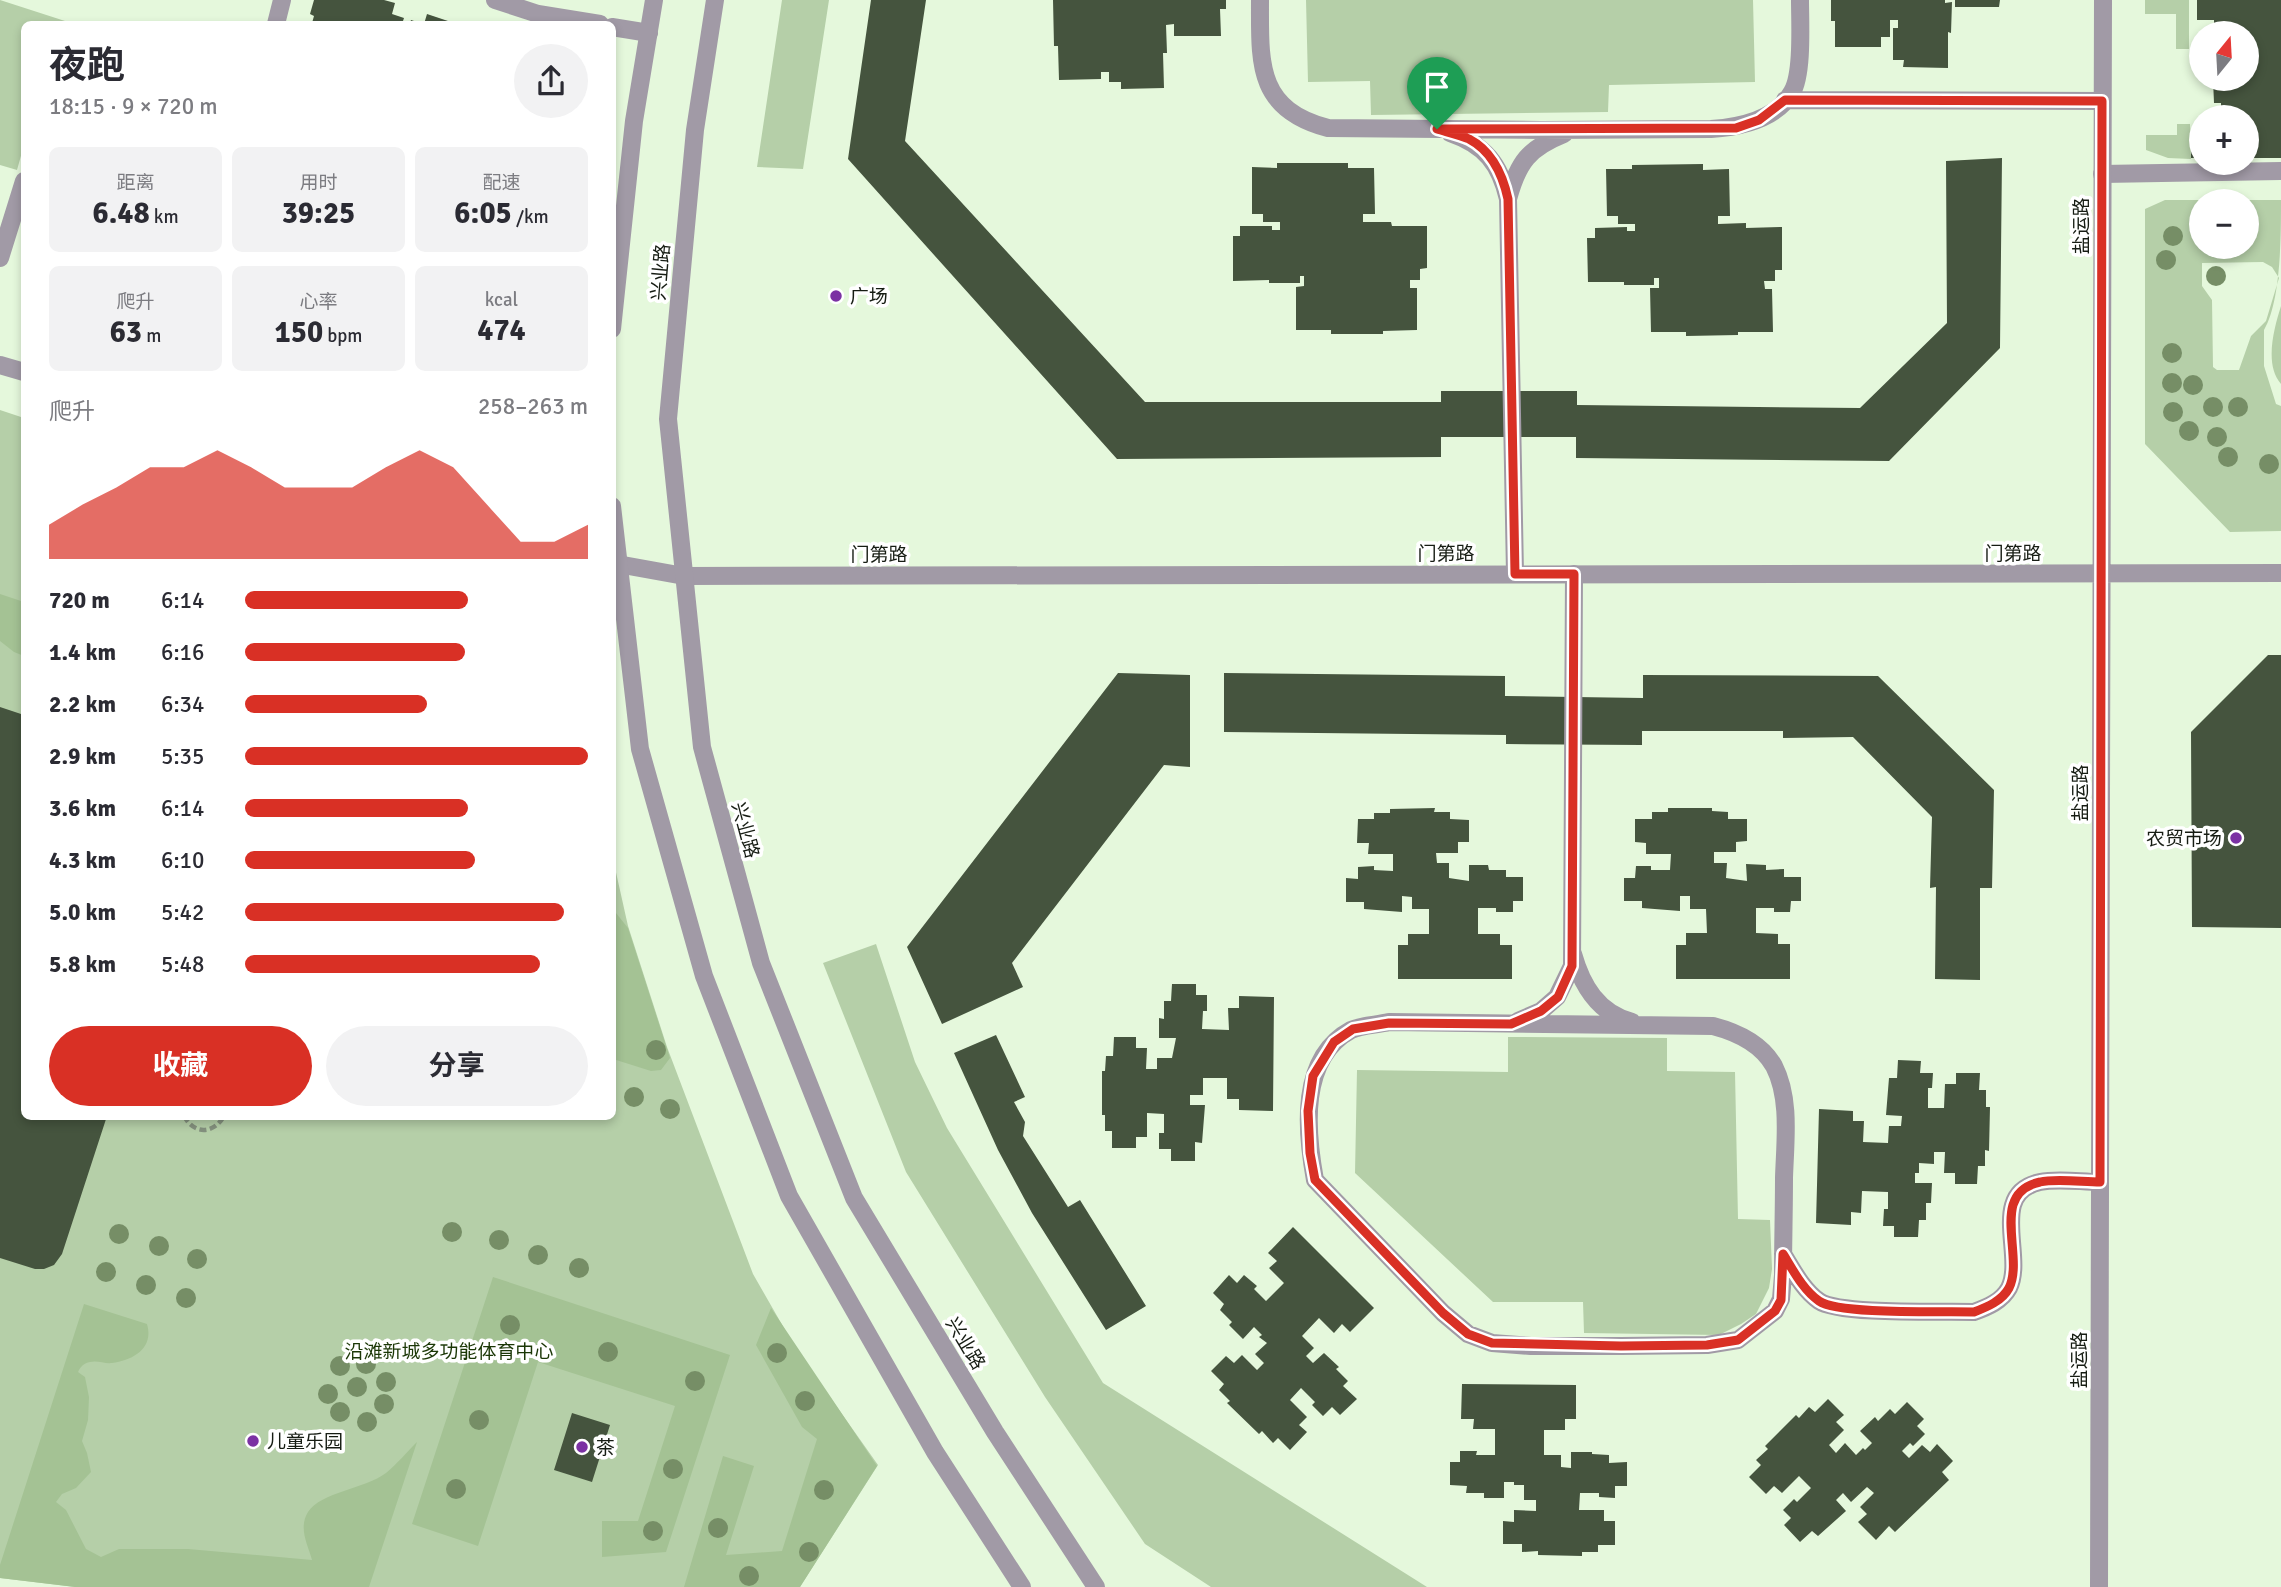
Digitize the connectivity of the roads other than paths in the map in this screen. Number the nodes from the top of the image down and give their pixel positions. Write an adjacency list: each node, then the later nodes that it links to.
1 (282, 0): 8 (street)
2 (495, 0): 9 (street)
3 (654, 0): 11 (street)
4 (715, 0): 30 (street, 兴业路)
5 (1260, 0): 14 (street)
6 (1800, 0): 12 (street)
7 (2103, 0): 13 (street, 盐运路)
8 (277, 21)
9 (581, 21)
10 (616, 28): 11 (street)
11 (649, 33): 21 (street)
12 (1785, 100): 13 (street); 15 (street)
13 (2102, 101): 17 (street, 盐运路)
14 (1437, 129): 15 (street); 19 (street)
15 (1574, 130): 19 (street)
16 (2281, 171): 17 (street)
17 (2102, 173): 29 (street, 盐运路)
18 (21, 191): 20 (street)
19 (1508, 199): 27 (street)
20 (0, 258)
21 (616, 291)
22 (0, 365): 23 (street)
23 (21, 371)
24 (616, 564): 30 (street, 门第路)
25 (616, 571): 36 (street)
26 (2281, 573): 29 (street, 门第路)
27 (1515, 574): 28 (street, 门第路); 30 (street, 门第路)
28 (1574, 574): 29 (street, 门第路); 31 (street)
29 (2101, 574): 34 (street, 盐运路)
30 (684, 576): 37 (street, 兴业路)
31 (1573, 953): 32 (street); 33 (street)
32 (1511, 1024): 33 (street); 35 (street)
33 (1645, 1025): 35 (street)
34 (2100, 1182): 35 (street); 38 (street, 盐运路)
35 (1783, 1254)
36 (1023, 1587)
37 (1096, 1587)
38 (2099, 1587)

